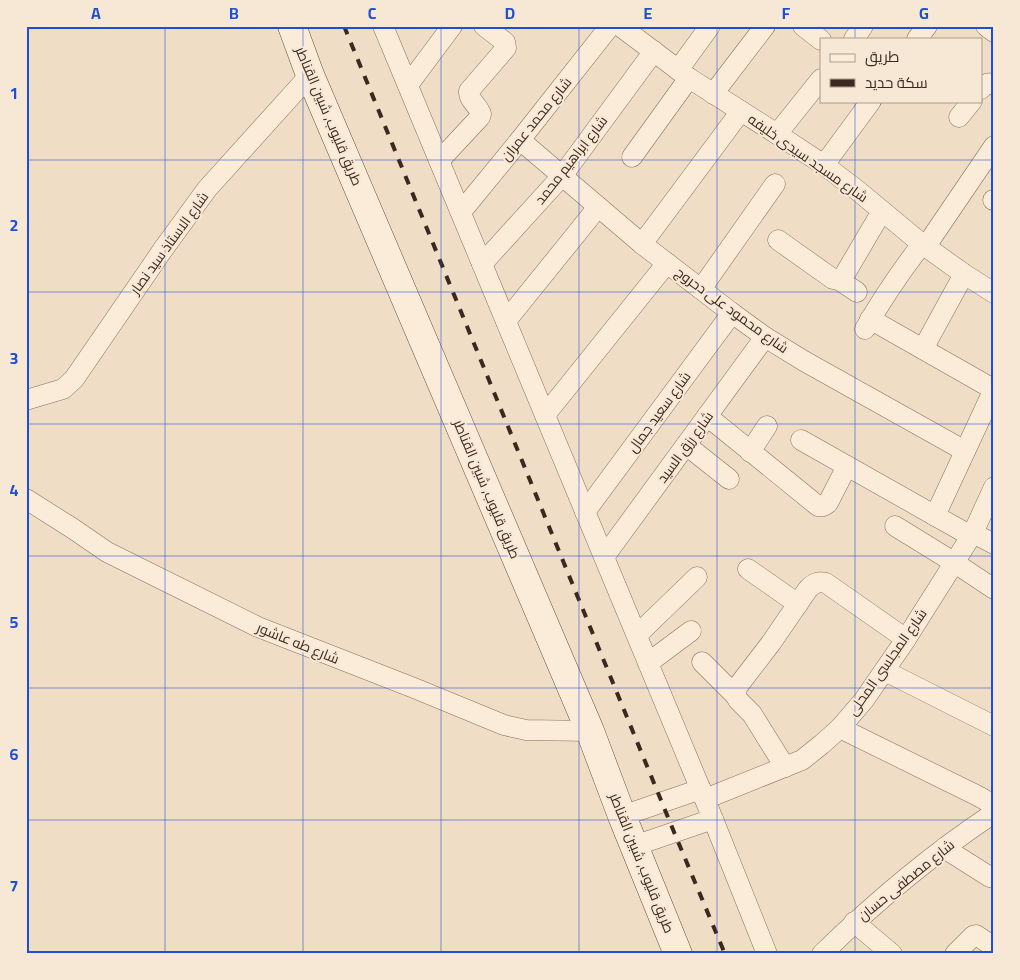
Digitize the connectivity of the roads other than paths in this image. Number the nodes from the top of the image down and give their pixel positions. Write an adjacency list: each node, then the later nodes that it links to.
1 (292, 26): 19 (main road, طريق قليوب, شبين القناطر)
2 (384, 26): 21 (street)
3 (452, 26): 21 (street)
4 (484, 26): 31 (street)
5 (610, 26): 28 (street, شارع محمد عمران)
6 (620, 26): 17 (street, شارع مسجد سيدى خليفه)
7 (710, 26): 18 (street)
8 (765, 26): 24 (street)
9 (803, 26): 16 (street)
10 (864, 26): 14 (street)
11 (927, 26): 15 (street)
12 (986, 26): 13 (street)
13 (994, 32)
14 (855, 38)
15 (919, 38)
16 (820, 39)
17 (654, 52): 18 (street, شارع مسجد سيدى خليفه); 33 (street, شارع ابراهيم محمد)
18 (683, 74): 24 (street, شارع مسجد سيدى خليفه); 30 (street)
19 (310, 75): 53 (street, شارع الاستاذ سيد نصار); 85 (main road, طريق قليوب, شبين القناطر)
20 (820, 80): 27 (street)
21 (408, 84): 31 (street)
22 (994, 85): 23 (street)
23 (982, 88)
24 (713, 94): 26 (street, شارع مسجد سيدى خليفه)
25 (870, 102): 32 (street)
26 (741, 111): 27 (street, شارع مسجد سيدى خليفه); 39 (street)
27 (777, 134): 32 (street, شارع مسجد سيدى خليفه)
28 (520, 140): 33 (street, شارع محمود على دحروج); 37 (street, شارع محمد عمران)
29 (994, 146): 40 (street)
30 (632, 157)
31 (439, 161): 37 (street)
32 (824, 166): 36 (street, شارع مسجد سيدى خليفه)
33 (562, 176): 35 (street, شارع محمود على دحروج); 42 (street, شارع ابراهيم محمد)
34 (775, 184): 45 (street)
35 (598, 206): 39 (street, شارع محمود على دحروج); 49 (street)
36 (882, 210): 40 (street, شارع مسجد سيدى خليفه); 44 (street)
37 (461, 212): 42 (street)
38 (778, 240): 44 (street)
39 (642, 244): 41 (street, شارع محمود على دحروج)
40 (924, 245): 43 (street, شارع مسجد سيدى خليفه); 51 (street)
41 (666, 263): 45 (street, شارع محمود على دحروج); 54 (street)
42 (482, 264): 49 (street)
43 (964, 274): 47 (street, شارع مسجد سيدى خليفه); 51 (street)
44 (839, 280): 46 (street)
45 (701, 289): 48 (street, شارع محمود على دحروج)
46 (857, 292)
47 (994, 293)
48 (732, 312): 50 (street, شارع محمود على دحروج); 65 (street, شارع سعيد جمال)
49 (506, 320): 54 (street)
50 (765, 336): 55 (street, شارع رزق السيد); 59 (street, شارع محمود على دحروج)
51 (923, 349): 52 (street)
52 (994, 389): 59 (street)
53 (26, 400)
54 (545, 415): 65 (street)
55 (707, 416): 58 (street, شارع رزق السيد); 60 (street)
56 (767, 426): 60 (street)
57 (800, 440): 61 (street)
58 (686, 445): 62 (street); 70 (street, شارع رزق السيد)
59 (965, 451): 66 (street)
60 (750, 452): 61 (street)
61 (847, 466): 66 (street)
62 (729, 479)
63 (994, 487): 68 (street, شارع المجلسى المحلى)
64 (26, 499): 85 (street, شارع طه عاشور)
65 (586, 512): 70 (street)
66 (935, 516): 68 (street)
67 (895, 526): 71 (street)
68 (972, 535): 69 (street); 71 (street, شارع المجلسى المحلى)
69 (994, 544)
70 (604, 557): 77 (street)
71 (955, 563): 74 (street); 78 (street, شارع المجلسى المحلى)
72 (748, 569): 75 (street)
73 (697, 577): 77 (street)
74 (994, 589)
75 (803, 596): 78 (street); 82 (street)
76 (691, 632): 80 (street)
77 (637, 635): 80 (street)
78 (906, 639): 81 (street, شارع المجلسى المحلى)
79 (702, 662): 82 (street)
80 (648, 663): 87 (street)
81 (885, 671): 83 (street); 84 (street, شارع المجلسى المحلى)
82 (736, 696): 86 (street)
83 (994, 726)
84 (840, 728): 86 (street, شارع المجلسى المحلى); 88 (street)
85 (590, 731): 90 (main road, طريق قليوب, شبين القناطر)
86 (786, 767): 87 (street, شارع المجلسى المحلى)
87 (703, 794): 90 (street, شارع المجلسى المحلى); 91 (street)
88 (994, 804)
89 (994, 813): 93 (street, شارع مصطفى حسان)
90 (622, 816): 92 (main road, طريق قليوب, شبين القناطر)
91 (713, 819): 92 (street); 98 (street)
92 (634, 846): 97 (main road, طريق قليوب, شبين القناطر)
93 (944, 848): 94 (street); 95 (street, شارع مصطفى حسان)
94 (994, 878)
95 (854, 922): 99 (street, شارع مصطفى حسان); 100 (street)
96 (994, 947): 101 (street)
97 (678, 954)
98 (768, 954)
99 (822, 954)
100 (892, 954)
101 (955, 954)

